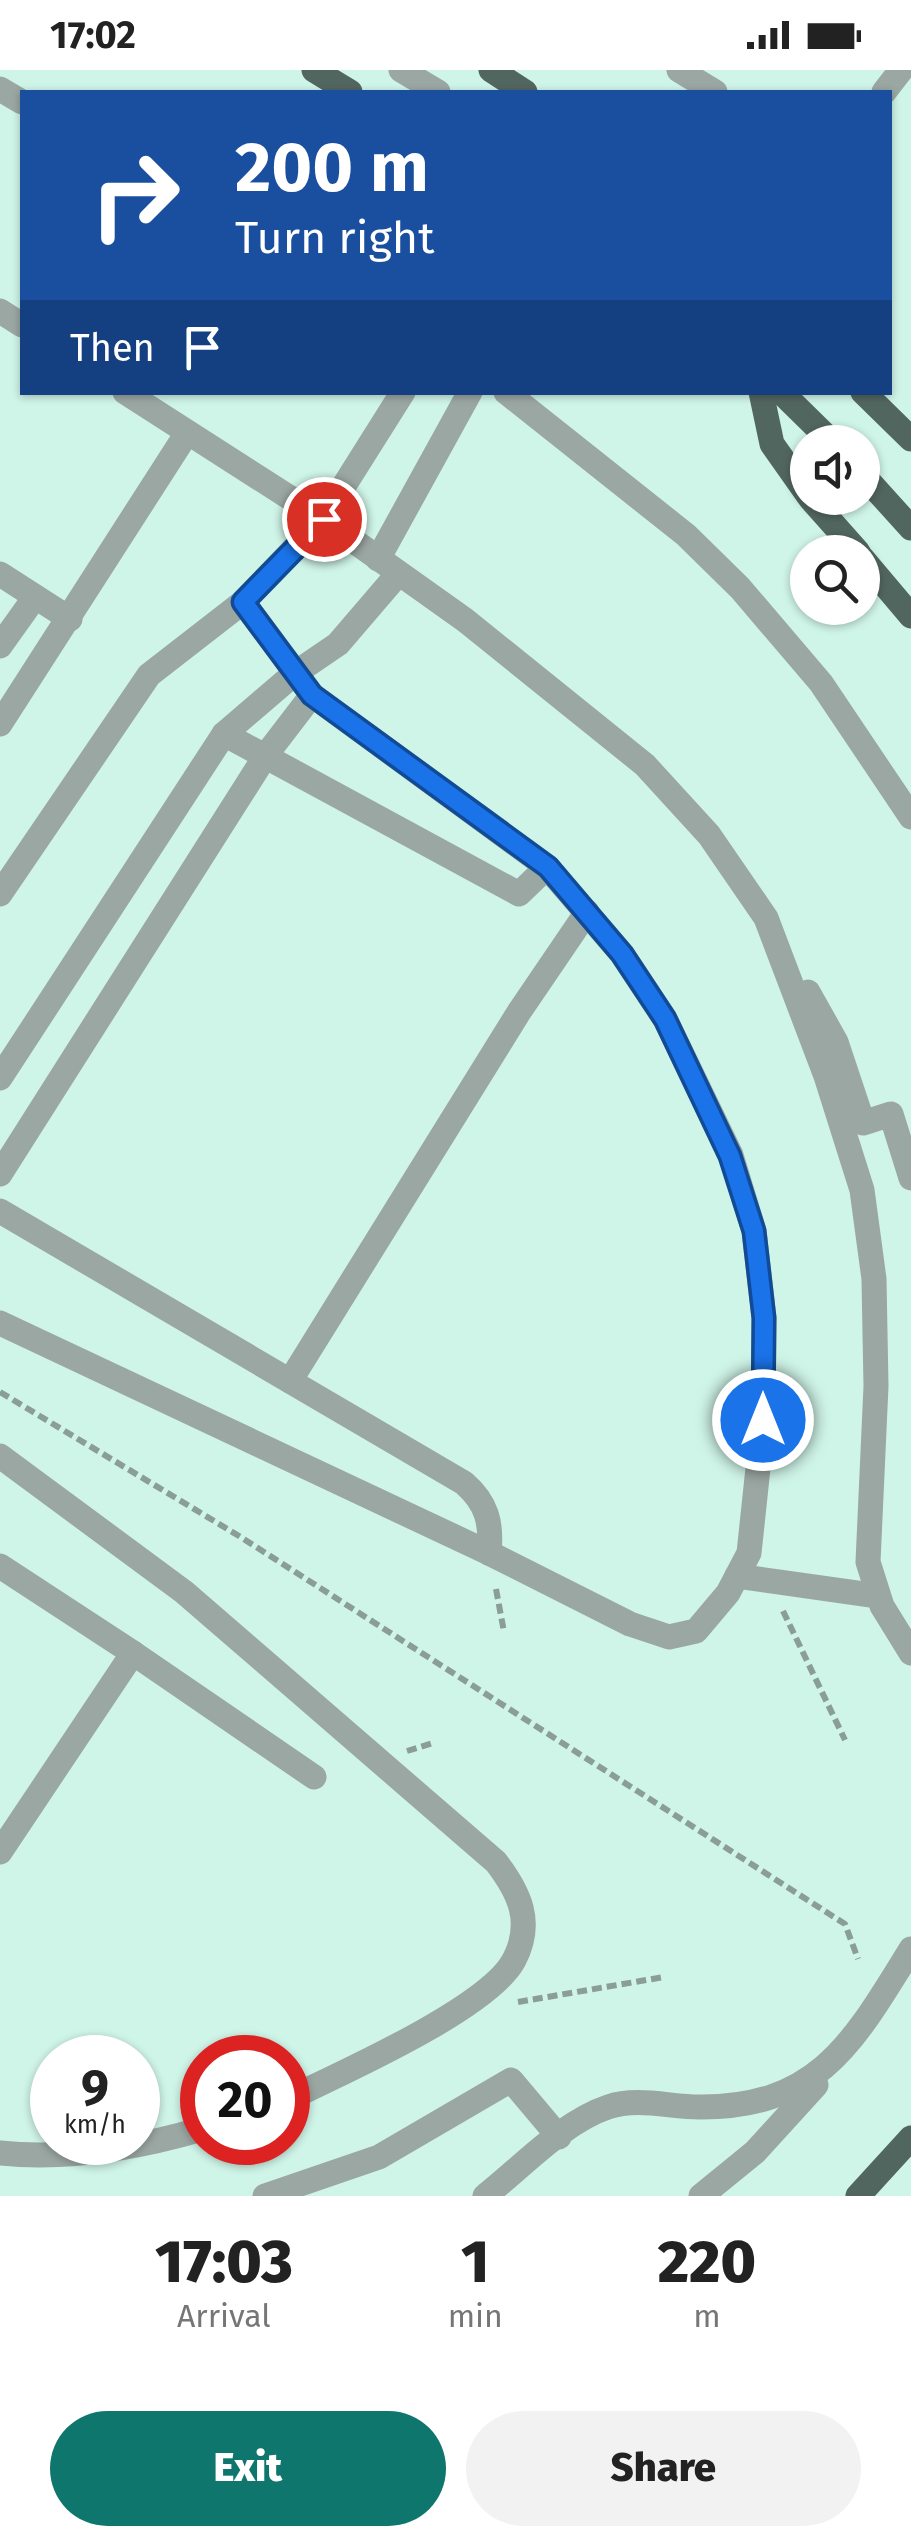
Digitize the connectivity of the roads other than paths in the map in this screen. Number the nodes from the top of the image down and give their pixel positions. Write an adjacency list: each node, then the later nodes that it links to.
1 (314, 70): 6 (main road)
2 (401, 70): 7 (lane)
3 (492, 70): 8 (main road)
4 (679, 70): 9 (lane)
5 (901, 70): 10 (lane)
6 (347, 90)
7 (435, 90)
8 (522, 90)
9 (713, 90)
10 (886, 90)
11 (130, 395): 19 (lane)
12 (401, 395): 24 (lane)
13 (469, 395): 27 (lane)
14 (510, 395): 40 (lane)
15 (762, 395): 21 (main road)
16 (784, 395): 18 (main road)
17 (865, 395): 20 (main road)
18 (815, 425)
19 (188, 433): 24 (lane); 33 (lane)
20 (911, 439)
21 (790, 469)
22 (880, 494): 25 (main road)
23 (826, 515): 26 (main road)
24 (324, 519): 27 (lane); 31 (lane)
25 (911, 528)
26 (843, 535)
27 (388, 567): 35 (lane); 44 (lane)
28 (0, 574): 30 (lane)
29 (880, 579): 32 (main road)
30 (36, 597): 33 (lane); 34 (lane)
31 (243, 602): 35 (lane); 42 (lane)
32 (911, 616)
33 (70, 619): 37 (lane)
34 (0, 646)
35 (294, 674): 36 (lane); 38 (lane)
36 (312, 695): 39 (lane); 41 (lane)
37 (0, 724)
38 (224, 734): 39 (lane); 45 (lane)
39 (266, 756): 41 (lane); 46 (lane)
40 (911, 817)
41 (548, 867): 43 (lane)
42 (0, 894)
43 (586, 912): 50 (lane); 54 (lane)
44 (766, 918): 47 (lane); 55 (lane)
45 (0, 1078)
46 (0, 1174)
47 (911, 1178)
48 (0, 1211): 50 (lane)
49 (0, 1324): 52 (lane)
50 (290, 1381): 52 (lane)
51 (0, 1456): 62 (lane)
52 (489, 1553): 54 (lane)
53 (0, 1566): 56 (lane)
54 (737, 1576): 55 (lane)
55 (878, 1596): 57 (lane)
56 (134, 1653): 58 (lane); 59 (lane)
57 (911, 1653)
58 (314, 1777)
59 (0, 1852)
60 (911, 1949): 61 (lane)
61 (839, 2057): 64 (lane); 69 (lane)
62 (310, 2088)
63 (180, 2135): 66 (lane)
64 (560, 2137): 67 (lane); 68 (lane)
65 (911, 2138): 70 (main road)
66 (0, 2153)
67 (265, 2196)
68 (485, 2196)
69 (701, 2196)
70 (858, 2196)

